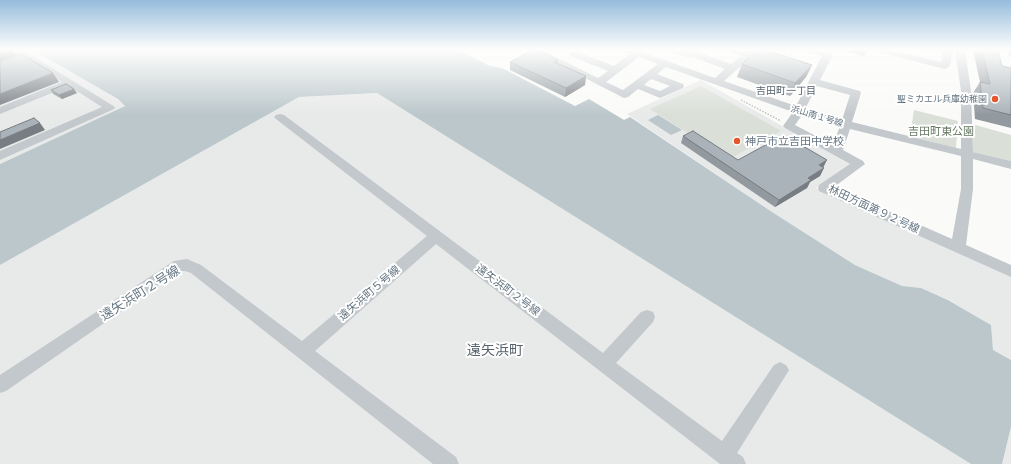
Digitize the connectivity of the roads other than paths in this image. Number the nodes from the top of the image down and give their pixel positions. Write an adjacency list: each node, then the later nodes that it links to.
1 (53, 72): 12 (street)
2 (578, 72): 13 (street)
3 (613, 72): 13 (street)
4 (657, 72): 9 (street)
5 (690, 72): 11 (street, 浜山南１号線)
6 (728, 72): 11 (street)
7 (817, 72): 10 (street)
8 (963, 72): 20 (street)
9 (650, 75): 14 (street); 14 (street)
10 (815, 75): 16 (street); 18 (street)
11 (717, 81): 16 (street, 浜山南１号線)
12 (70, 82): 15 (street); 21 (street)
13 (599, 82): 14 (street)
14 (636, 85)
15 (0, 111)
16 (799, 111): 18 (street, 浜山南１号線); 19 (street, 林田方面第９２号線)
17 (280, 117): 23 (street, 遠矢浜町２号線)
18 (845, 124): 19 (street); 20 (street, 浜山南１号線)
19 (835, 151): 24 (street, 林田方面第９２号線)
20 (966, 154): 22 (street, 浜山南１号線); 24 (street)
21 (0, 156)
22 (1011, 165)
23 (436, 236): 27 (street, 遠矢浜町５号線); 28 (street, 遠矢浜町２号線)
24 (958, 248): 25 (street, 林田方面第９２号線)
25 (1011, 271)
26 (647, 317): 28 (street)
27 (303, 351): 30 (street, 遠矢浜町２号線); 32 (street, 遠矢浜町２号線)
28 (604, 364): 31 (street, 遠矢浜町２号線)
29 (780, 370): 31 (street)
30 (0, 385)
31 (730, 459)
32 (449, 464)

